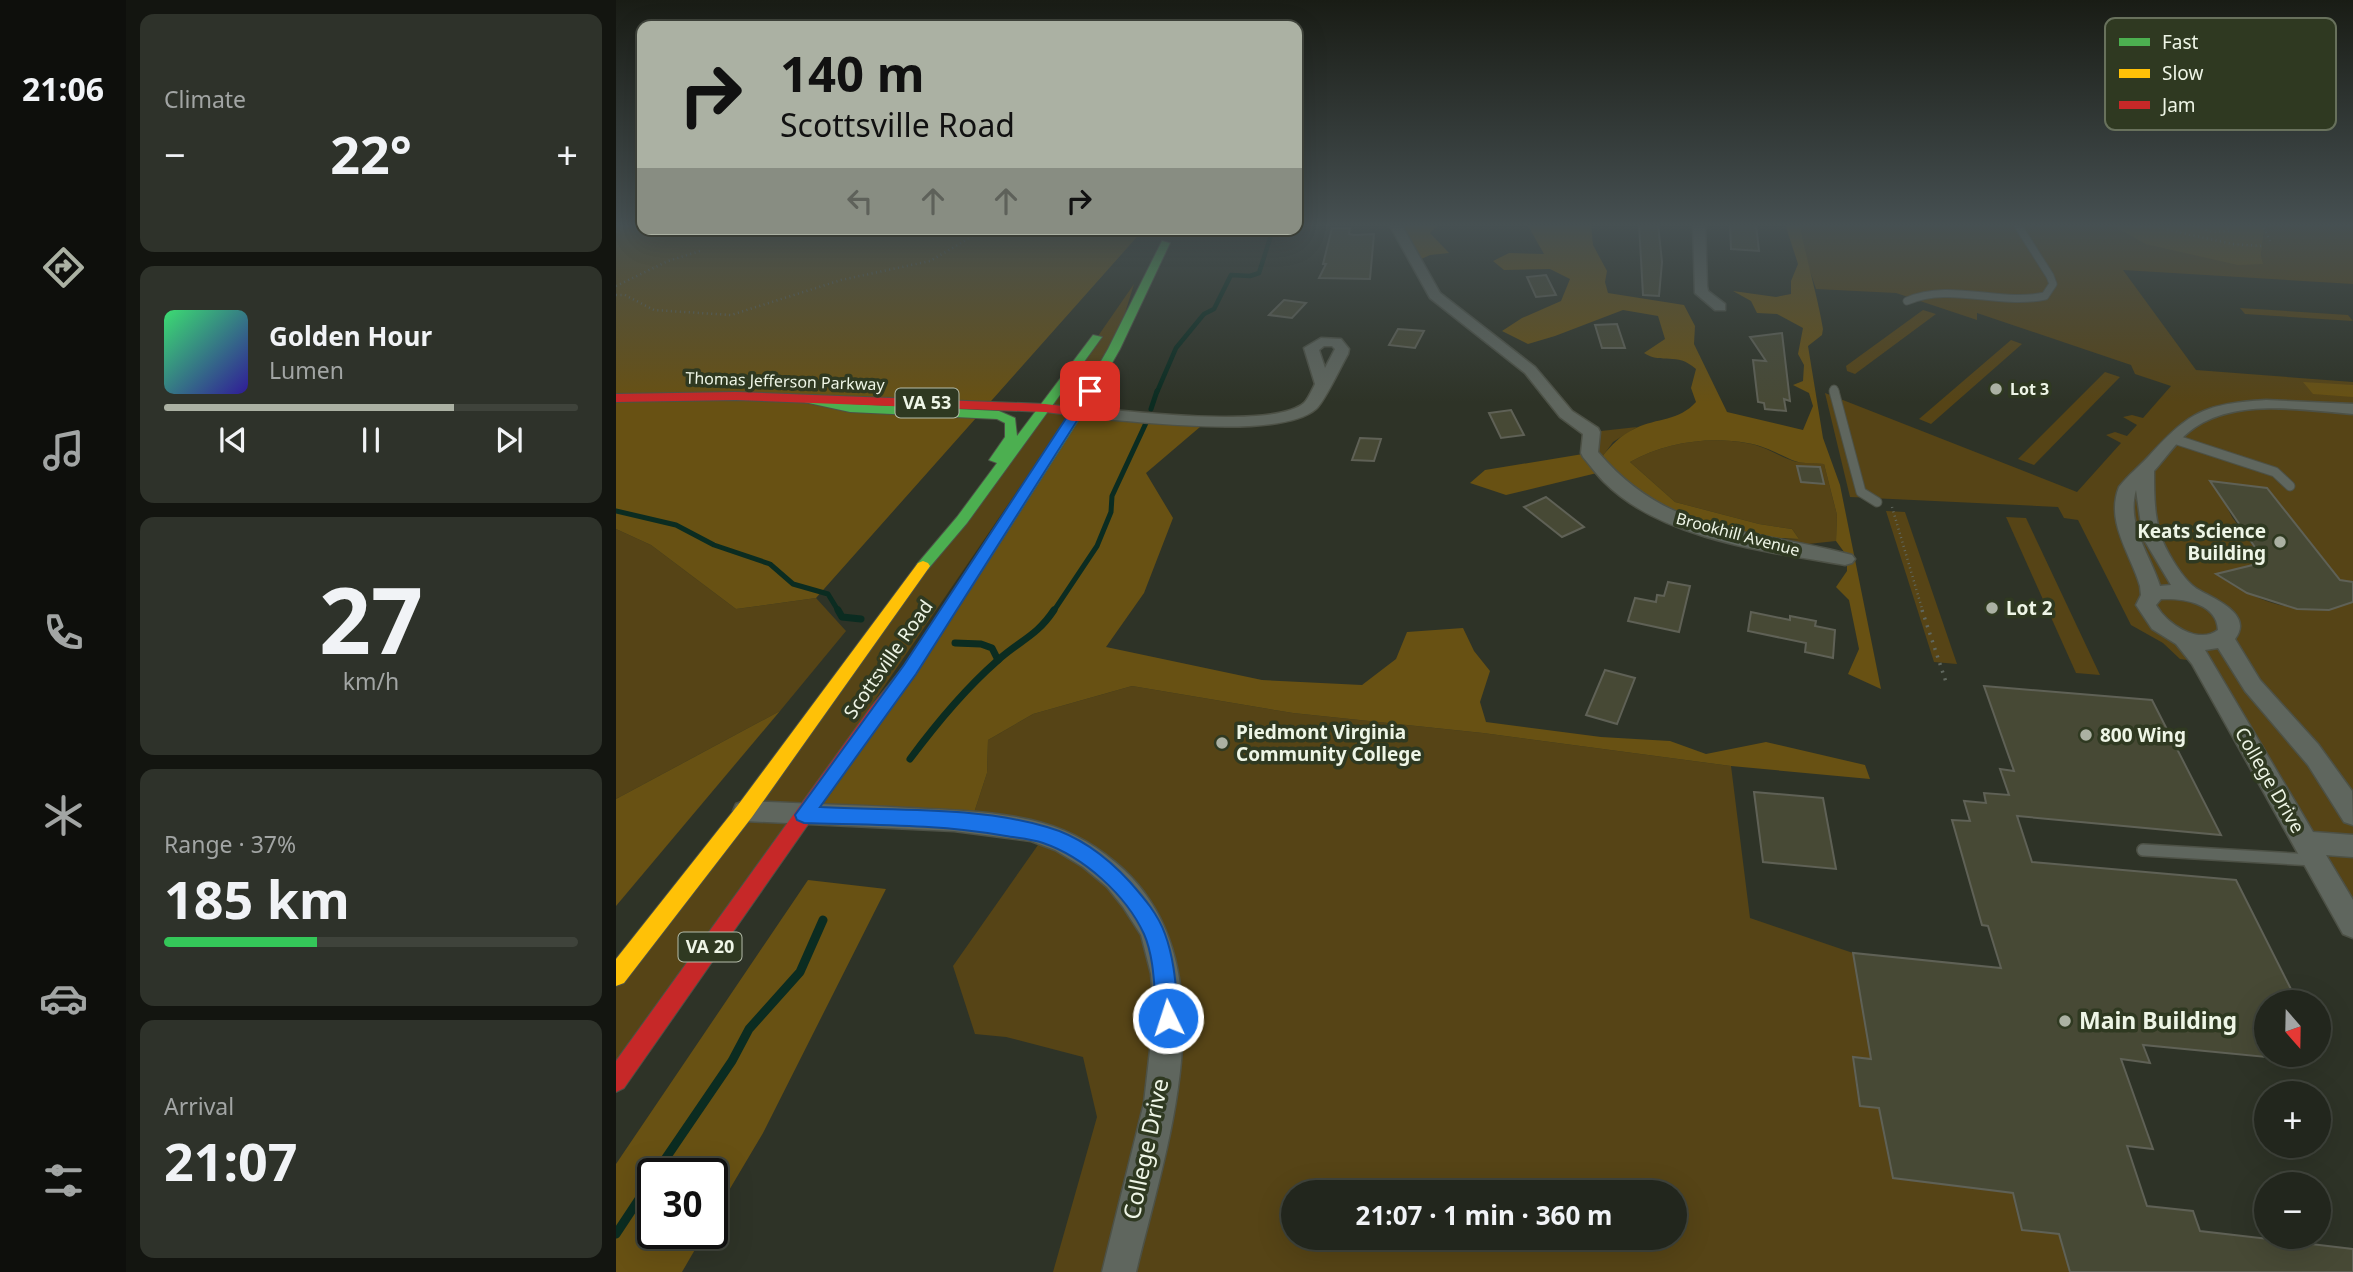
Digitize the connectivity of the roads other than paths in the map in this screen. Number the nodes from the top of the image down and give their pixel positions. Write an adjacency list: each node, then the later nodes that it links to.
1 (1135, 283): 12 (main road, Scottsville Road / VA 20)
2 (1146, 283): 14 (main road, Scottsville Road / VA 20)
3 (1428, 283): 20 (street, Brookhill Avenue)
4 (1700, 283): 7 (street)
5 (2053, 283): 6 (lane)
6 (1908, 300)
7 (1720, 307)
8 (1322, 383): 14 (street)
9 (1834, 389): 18 (lane)
10 (616, 398): 11 (main road, Thomas Jefferson Parkway / VA 53)
11 (808, 399): 12 (main road, Thomas Jefferson Parkway / VA 53); 19 (main road)
12 (1045, 408): 14 (main road, Thomas Jefferson Parkway / VA 53); 19 (main road, Scottsville Road / VA 20)
13 (2353, 409): 15 (street, College Drive)
14 (1078, 412): 26 (main road, Scottsville Road / VA 20)
15 (2174, 439): 16 (street, College Drive); 17 (lane)
16 (2145, 470): 21 (street, College Drive); 22 (street, College Drive)
17 (2290, 486)
18 (1877, 502)
19 (930, 557): 25 (main road, Scottsville Road / VA 20)
20 (1845, 559)
21 (2190, 594): 22 (street, College Drive); 24 (street, College Drive)
22 (2151, 595): 23 (street, College Drive)
23 (2182, 637): 24 (street, College Drive); 30 (street, College Drive)
24 (2224, 638): 27 (street, College Drive)
25 (745, 811): 26 (street, College Drive); 32 (main road, Scottsville Road / VA 20)
26 (804, 815): 33 (main road, Scottsville Road / VA 20); 34 (street, College Drive)
27 (2353, 815)
28 (2353, 846): 30 (street)
29 (2143, 850): 30 (lane)
30 (2311, 851): 31 (street, College Drive)
31 (2353, 925)
32 (616, 976)
33 (616, 1080)
34 (1119, 1272)

